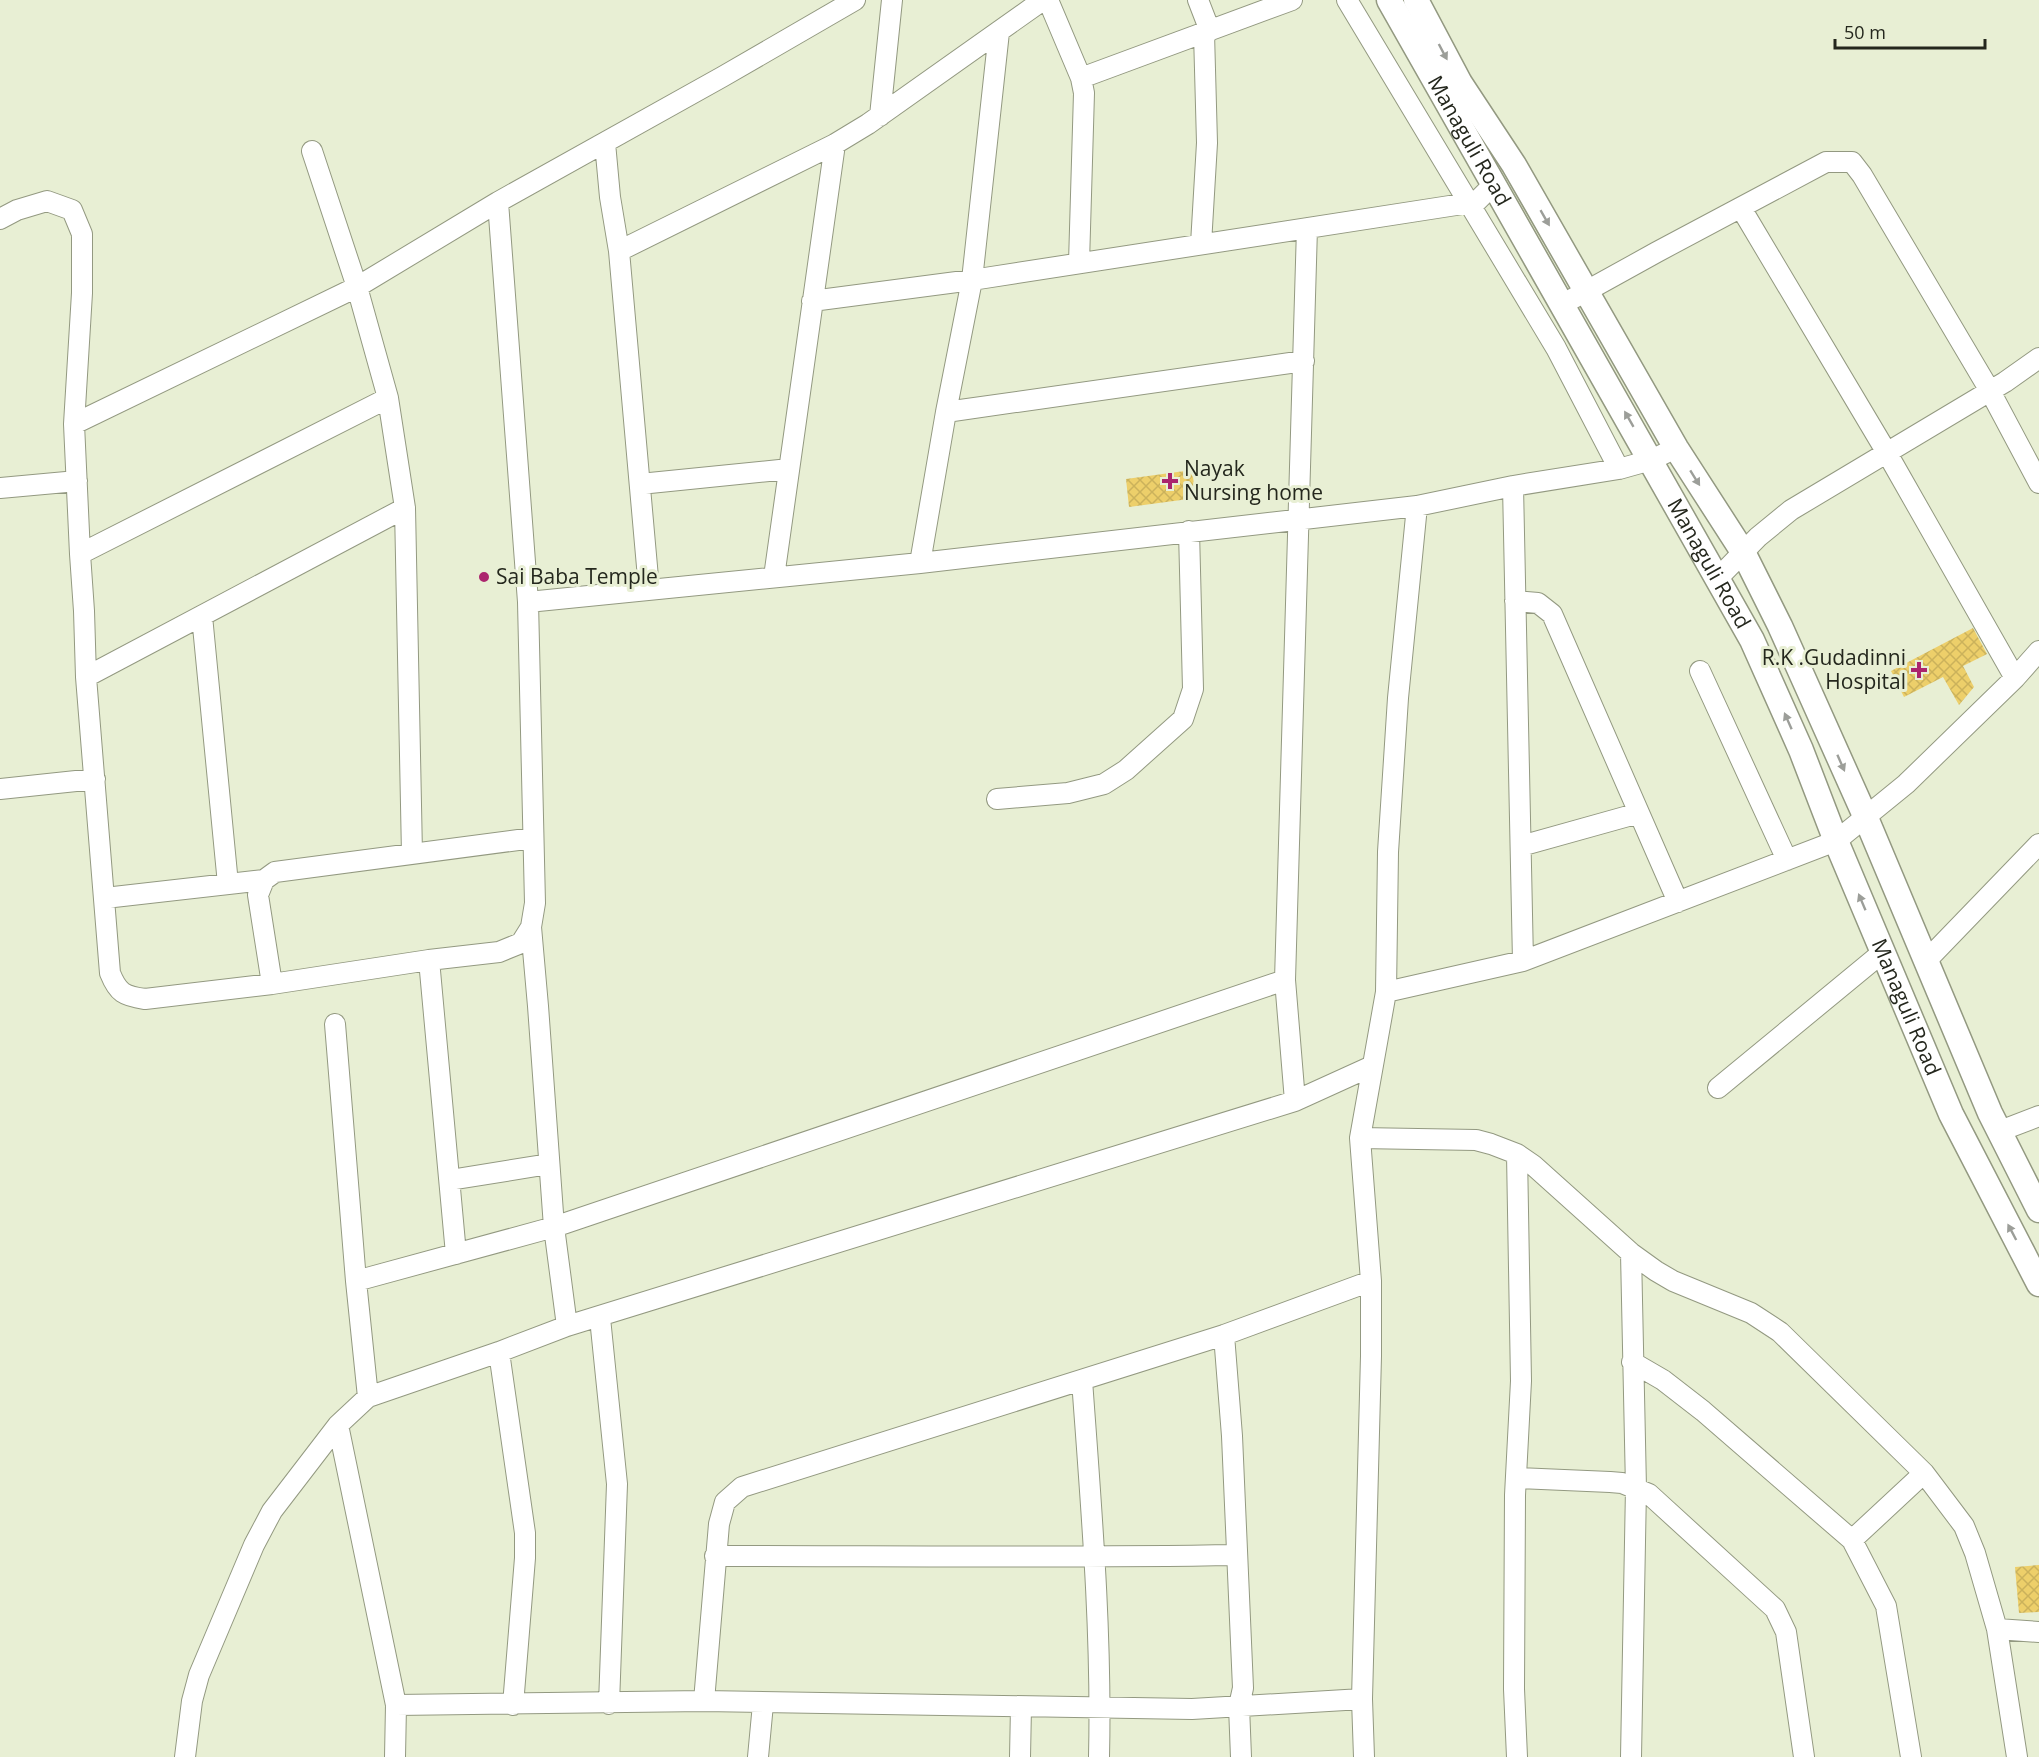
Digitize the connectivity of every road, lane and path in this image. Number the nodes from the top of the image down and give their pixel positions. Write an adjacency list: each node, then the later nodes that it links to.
1 (855, 0): 15 (street)
2 (892, 0): 14 (street)
3 (1043, 0): 10 (street)
4 (1048, 0): 12 (street)
5 (1198, 0): 11 (street)
6 (1292, 0): 11 (street)
7 (1347, 0): 21 (street)
8 (1389, 0): 13 (main road, Managuli Road)
9 (1416, 0): 13 (main road, Managuli Road, one-way to 13)
10 (999, 32): 14 (street); 28 (street)
11 (1207, 32): 12 (street); 25 (street)
12 (1081, 78): 27 (street)
13 (1451, 89): 18 (main road, Managuli Road); 19 (main road, Managuli Road)
14 (880, 116): 16 (street)
15 (605, 142): 20 (street); 26 (street)
16 (835, 144): 26 (street); 31 (street)
17 (312, 151): 29 (street)
18 (1514, 165): 19 (main road); 30 (main road, Managuli Road, one-way to 30)
19 (1494, 184): 21 (street); 32 (main road, Managuli Road)
20 (498, 202): 29 (street); 60 (street)
21 (1469, 203): 24 (street); 43 (street)
22 (1742, 208): 30 (street); 35 (street); 40 (street)
23 (0, 219): 38 (street)
24 (1307, 228): 25 (street); 34 (street)
25 (1201, 244): 27 (street)
26 (619, 251): 46 (street)
27 (1079, 263): 28 (street)
28 (972, 280): 31 (street); 37 (street)
29 (357, 287): 36 (street); 38 (street)
30 (1587, 292): 32 (street); 39 (main road, Managuli Road)
31 (812, 302): 42 (street)
32 (1563, 304): 41 (main road, Managuli Road, one-way to 32)
33 (2039, 358): 35 (street)
34 (1304, 361): 37 (street); 51 (street)
35 (1990, 391): 40 (street); 45 (street)
36 (388, 398): 50 (street); 54 (street)
37 (946, 412): 55 (street)
38 (74, 424): 44 (street)
39 (1676, 448): 41 (street); 53 (main road, Managuli Road, one-way to 53)
40 (1887, 453): 53 (street); 65 (street)
41 (1652, 460): 43 (street); 57 (main road, Managuli Road)
42 (789, 469): 46 (street); 56 (street)
43 (1618, 469): 47 (street)
44 (77, 482): 48 (street); 54 (street)
45 (2039, 483)
46 (640, 484): 58 (street)
47 (1513, 486): 49 (street); 59 (street)
48 (0, 488)
49 (1417, 506): 51 (street); 88 (street)
50 (405, 508): 61 (street); 75 (street)
51 (1298, 518): 52 (street); 86 (street)
52 (1189, 531): 55 (street); 68 (street)
53 (1743, 552): 57 (street); 70 (main road, Managuli Road, one-way to 70)
54 (80, 554): 64 (street)
55 (920, 563): 56 (street)
56 (774, 577): 58 (street)
57 (1718, 578): 72 (main road, Managuli Road, one-way to 57)
58 (649, 589): 60 (street)
59 (1515, 601): 69 (street); 74 (street)
60 (528, 602): 71 (street)
61 (202, 615): 64 (street); 78 (street)
62 (2039, 651): 65 (street)
63 (1700, 672): 76 (street)
64 (86, 677): 66 (street)
65 (2015, 678): 70 (street)
66 (95, 779): 67 (street); 79 (street)
67 (0, 789)
68 (997, 799)
69 (1639, 813): 74 (street); 80 (street)
70 (1866, 818): 72 (street); 85 (main road, Managuli Road)
71 (533, 838): 75 (street); 81 (street)
72 (1836, 841): 76 (street); 82 (main road, Managuli Road, one-way to 72)
73 (2039, 844): 85 (street)
74 (1521, 846): 84 (street)
75 (412, 854): 77 (street)
76 (1787, 860): 80 (street)
77 (264, 880): 78 (street); 87 (street)
78 (228, 884): 79 (street)
79 (105, 898): 87 (street)
80 (1678, 902): 84 (street)
81 (531, 927): 83 (street); 97 (street)
82 (1883, 951): 91 (street); 105 (main road, Managuli Road, one-way to 82)
83 (429, 960): 87 (street); 98 (street)
84 (1523, 961): 88 (street)
85 (1926, 961): 94 (main road, Managuli Road)
86 (1285, 980): 92 (street); 100 (street)
87 (272, 984)
88 (1386, 992): 90 (street)
89 (335, 1024): 103 (street)
90 (1372, 1066): 92 (street); 95 (street)
91 (1718, 1088)
92 (1295, 1101): 106 (street)
93 (2039, 1116): 94 (street)
94 (2000, 1131): 99 (main road, Managuli Road)
95 (1360, 1138): 96 (street); 104 (street)
96 (1517, 1154): 101 (street); 115 (street)
97 (549, 1164): 98 (street); 100 (street)
98 (450, 1180): 102 (street)
99 (2039, 1210)
100 (554, 1227): 102 (street); 107 (street)
101 (1631, 1253): 110 (street); 114 (street)
102 (456, 1254): 103 (street)
103 (356, 1281): 112 (street)
104 (1371, 1281): 108 (street); 123 (street)
105 (2039, 1284)
106 (600, 1318): 107 (street); 125 (street)
107 (567, 1326): 109 (street)
108 (1224, 1335): 111 (street); 119 (street)
109 (499, 1352): 112 (street); 128 (street)
110 (1632, 1362): 116 (street); 117 (street)
111 (1082, 1380): 118 (street); 120 (street)
112 (368, 1397): 113 (street)
113 (338, 1425): 127 (street); 132 (street)
114 (1924, 1473): 117 (street); 121 (street)
115 (1517, 1478): 116 (street); 139 (street)
116 (1636, 1488): 140 (street); 141 (street)
117 (1852, 1540): 142 (street)
118 (715, 1556): 120 (street); 124 (street)
119 (1237, 1556): 120 (street); 129 (street)
120 (1094, 1558): 131 (street)
121 (1996, 1629): 122 (street); 143 (street)
122 (2039, 1632)
123 (1362, 1699): 129 (street); 138 (street)
124 (704, 1701): 125 (street); 126 (street)
125 (609, 1704): 128 (street)
126 (763, 1704): 130 (street); 134 (street)
127 (396, 1705): 128 (street); 133 (street)
128 (513, 1705)
129 (1239, 1706): 131 (street); 137 (street)
130 (1021, 1707): 131 (street); 135 (street)
131 (1100, 1708): 136 (street)
132 (185, 1757)
133 (395, 1757)
134 (758, 1757)
135 (1020, 1757)
136 (1099, 1757)
137 (1241, 1757)
138 (1364, 1757)
139 (1517, 1757)
140 (1631, 1757)
141 (1804, 1757)
142 (1911, 1757)
143 (2017, 1757)

